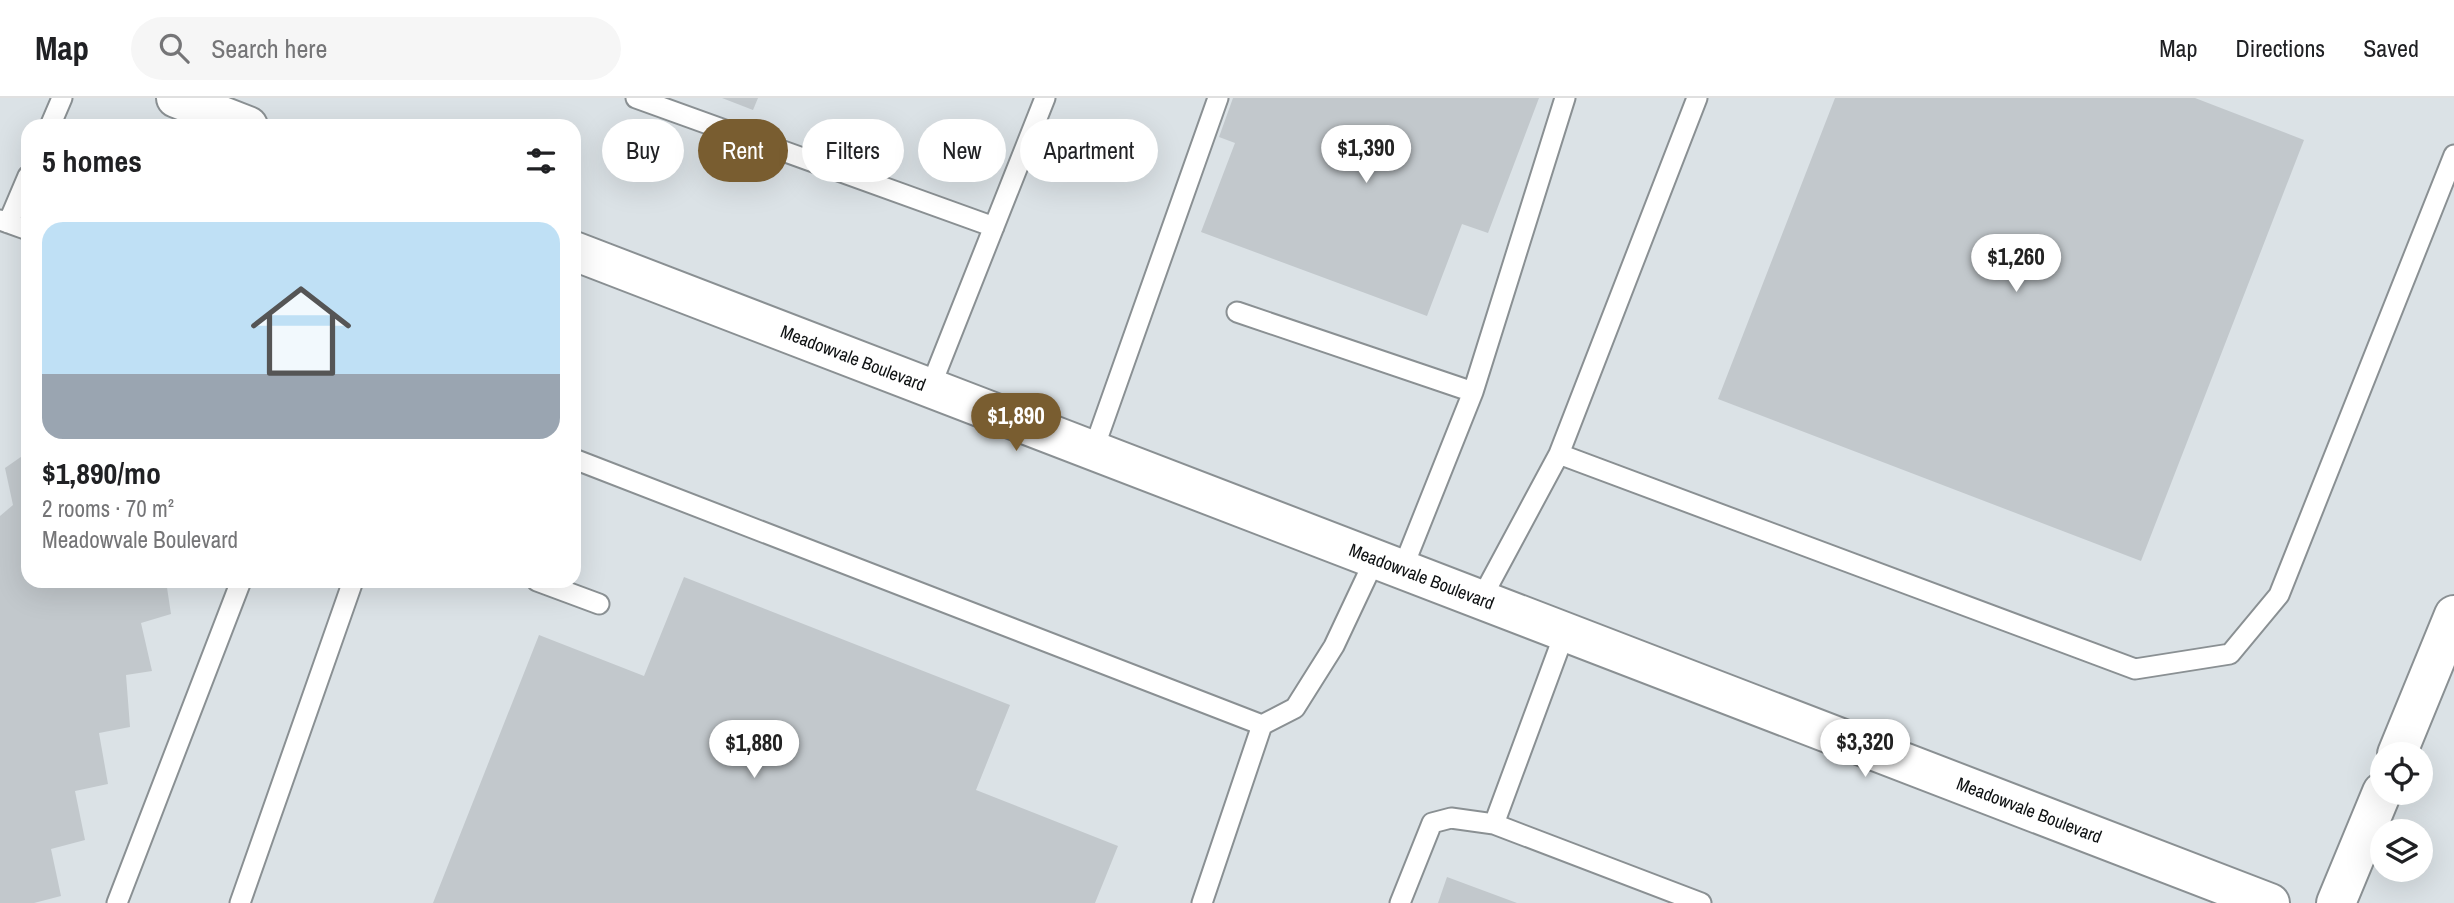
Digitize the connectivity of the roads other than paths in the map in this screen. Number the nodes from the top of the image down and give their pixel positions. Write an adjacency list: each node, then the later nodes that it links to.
1 (62, 98): 8 (lane)
2 (176, 98): 9 (main road)
3 (636, 98): 14 (lane)
4 (1045, 98): 14 (lane)
5 (1218, 98): 19 (lane)
6 (1565, 98): 18 (lane)
7 (1697, 98): 20 (lane)
8 (53, 119)
9 (230, 119)
10 (2454, 155): 20 (lane)
11 (21, 189): 12 (lane)
12 (4, 221): 13 (lane)
13 (21, 227)
14 (994, 228): 17 (lane)
15 (581, 254): 17 (main road, Meadowvale Boulevard)
16 (1237, 312): 18 (lane)
17 (930, 388): 19 (main road, Meadowvale Boulevard)
18 (1473, 391): 22 (lane)
19 (1093, 451): 22 (main road, Meadowvale Boulevard)
20 (1559, 454): 26 (lane)
21 (581, 463): 30 (lane)
22 (1389, 564): 26 (main road, Meadowvale Boulevard); 30 (lane)
23 (238, 588): 34 (lane)
24 (351, 588): 35 (lane)
25 (556, 588): 27 (lane)
26 (1480, 601): 29 (main road, Meadowvale Boulevard)
27 (599, 604)
28 (2454, 615): 31 (main road)
29 (1565, 632): 33 (lane); 39 (main road, Meadowvale Boulevard)
30 (1262, 725): 36 (lane)
31 (2402, 742)
32 (2377, 805): 40 (main road)
33 (1494, 824): 37 (lane); 38 (lane)
34 (117, 903)
35 (240, 903)
36 (1202, 903)
37 (1399, 903)
38 (1701, 903)
39 (2270, 903)
40 (2336, 903)

